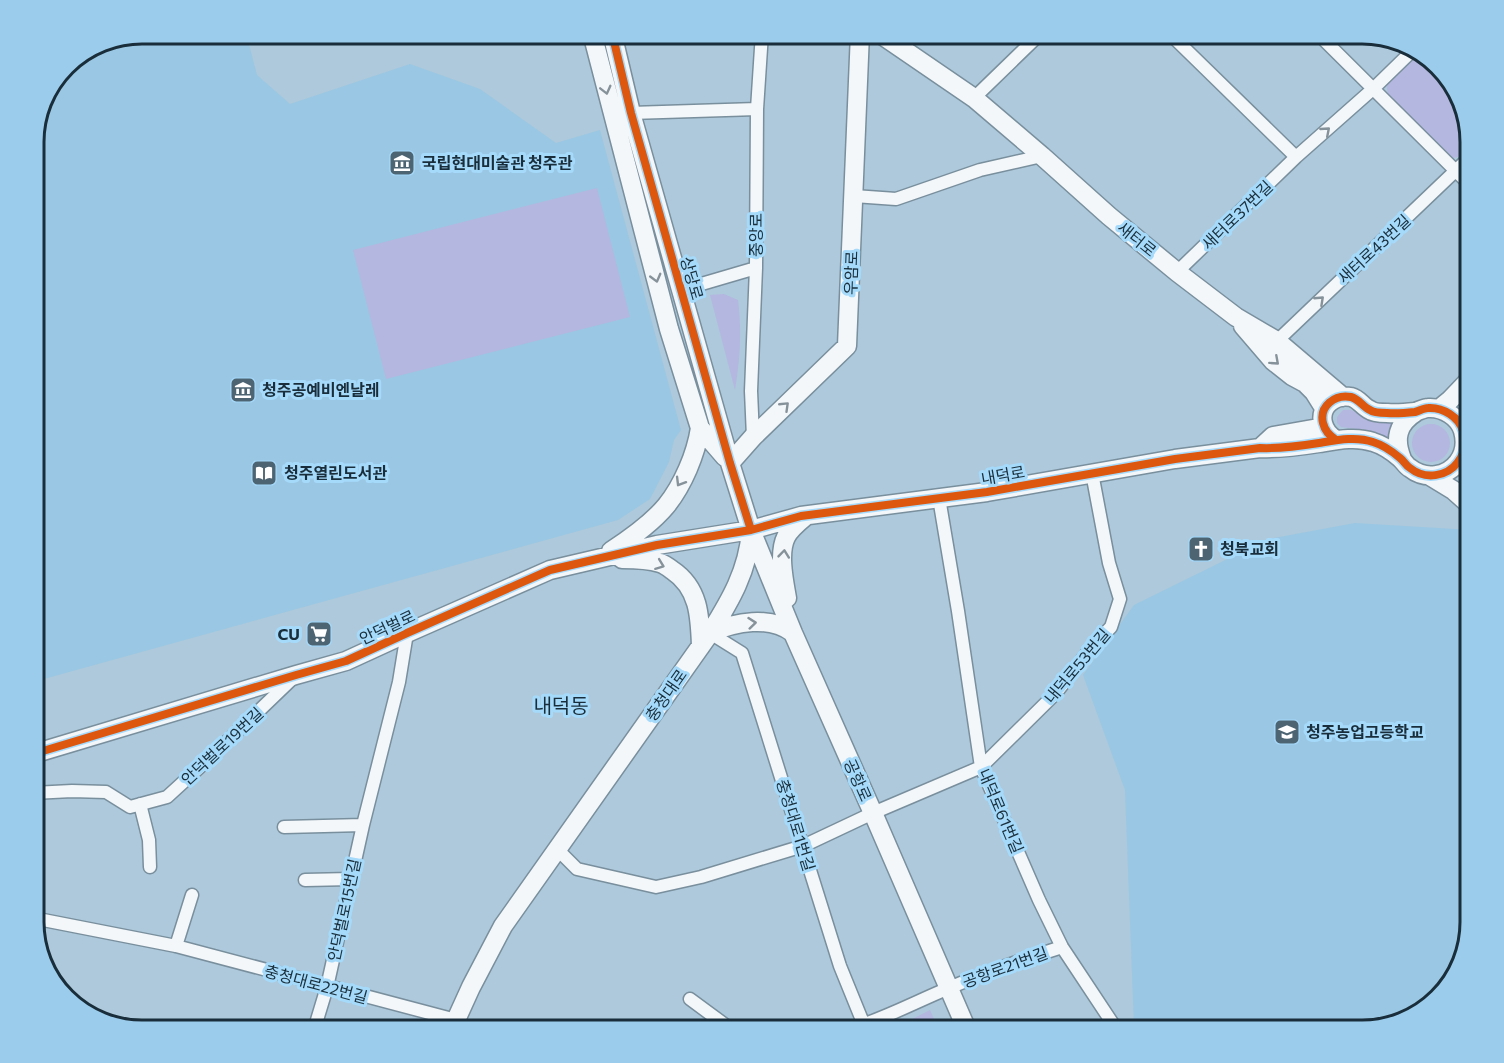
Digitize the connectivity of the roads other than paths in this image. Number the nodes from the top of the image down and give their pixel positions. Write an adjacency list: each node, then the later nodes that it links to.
1 (595, 44): 31 (street, 상당로, one-way to 31)
2 (615, 44): 13 (street, 상당로)
3 (761, 44): 12 (street, 중앙로)
4 (860, 44): 19 (street, 우암로)
5 (895, 44): 11 (street, 새터로)
6 (1030, 44): 11 (street)
7 (1180, 44): 15 (street)
8 (1328, 44): 10 (street)
9 (1408, 55): 10 (street, 새터로37번길)
10 (1374, 88): 15 (street, 새터로37번길, one-way to 10); 17 (street)
11 (974, 98): 14 (street, 새터로)
12 (757, 109): 13 (street); 20 (street, 중앙로)
13 (631, 113): 22 (street, 상당로)
14 (1042, 156): 19 (street); 21 (street, 새터로)
15 (1296, 157): 21 (street, 새터로37번길)
16 (1460, 168): 17 (street, 새터로43번길)
17 (1456, 172): 18 (street); 24 (street, 새터로43번길, one-way to 17)
18 (1460, 176)
19 (854, 196): 33 (street, 우암로, one-way to 19)
20 (756, 268): 22 (street); 33 (street, 중앙로)
21 (1177, 272): 23 (street, 새터로)
22 (681, 290): 36 (street, 상당로)
23 (1236, 317): 24 (street); 27 (street, one-way to 27)
24 (1277, 341): 26 (street)
25 (1460, 390): 28 (street)
26 (1343, 397): 27 (street); 29 (street)
27 (1324, 408): 32 (street)
28 (1439, 409): 29 (street); 30 (street)
29 (1416, 412): 35 (street)
30 (1460, 424)
31 (700, 428): 36 (street, 상당로); 43 (street, one-way to 43)
32 (1330, 434): 35 (street, 내덕로); 37 (street, 내덕로)
33 (753, 437): 36 (street, 우암로)
34 (1460, 457): 38 (street)
35 (1402, 459): 38 (street)
36 (730, 463): 42 (street, 상당로)
37 (1092, 473): 40 (street, 내덕로); 49 (street, 내덕로53번길)
38 (1430, 476): 39 (street)
39 (1460, 496)
40 (939, 498): 41 (street, 내덕로); 49 (street, 내덕로61번길)
41 (806, 516): 42 (street, 내덕로); 45 (street, one-way to 41)
42 (751, 530): 43 (street, 안덕벌로); 45 (street, 공항로); 46 (street, 충청대로)
43 (602, 557): 44 (street, 안덕벌로); 46 (street, one-way to 46)
44 (406, 633): 47 (street, 안덕벌로); 53 (street, 안덕벌로15번길)
45 (793, 633): 46 (street, one-way to 45); 52 (street, 공항로)
46 (705, 639): 55 (street, 충청대로1번길); 56 (street, 충청대로)
47 (296, 675): 48 (street, 안덕벌로); 51 (street, 안덕벌로19번길)
48 (44, 751)
49 (981, 767): 52 (street); 63 (street, 내덕로61번길)
50 (44, 793): 51 (street)
51 (140, 804): 57 (street)
52 (873, 813): 55 (street); 65 (street, 공항로)
53 (363, 825): 54 (street); 58 (street, 안덕벌로15번길)
54 (284, 827)
55 (803, 846): 56 (street); 71 (street, 충청대로1번길)
56 (557, 849): 69 (street, 충청대로)
57 (150, 867)
58 (351, 879): 59 (street); 64 (street, 안덕벌로15번길)
59 (305, 880)
60 (192, 895): 62 (street)
61 (44, 920): 62 (street, 충청대로22번길)
62 (176, 946): 64 (street, 충청대로22번길)
63 (1062, 947): 65 (street, 공항로21번길); 74 (street, 내덕로61번길)
64 (327, 987): 67 (street, 안덕벌로15번길); 68 (street, 충청대로22번길)
65 (948, 988): 72 (street, 공항로21번길); 73 (street, 공항로)
66 (690, 999): 70 (street)
67 (317, 1019)
68 (435, 1019)
69 (458, 1019)
70 (717, 1019)
71 (862, 1019)
72 (884, 1019)
73 (961, 1019)
74 (1110, 1019)

